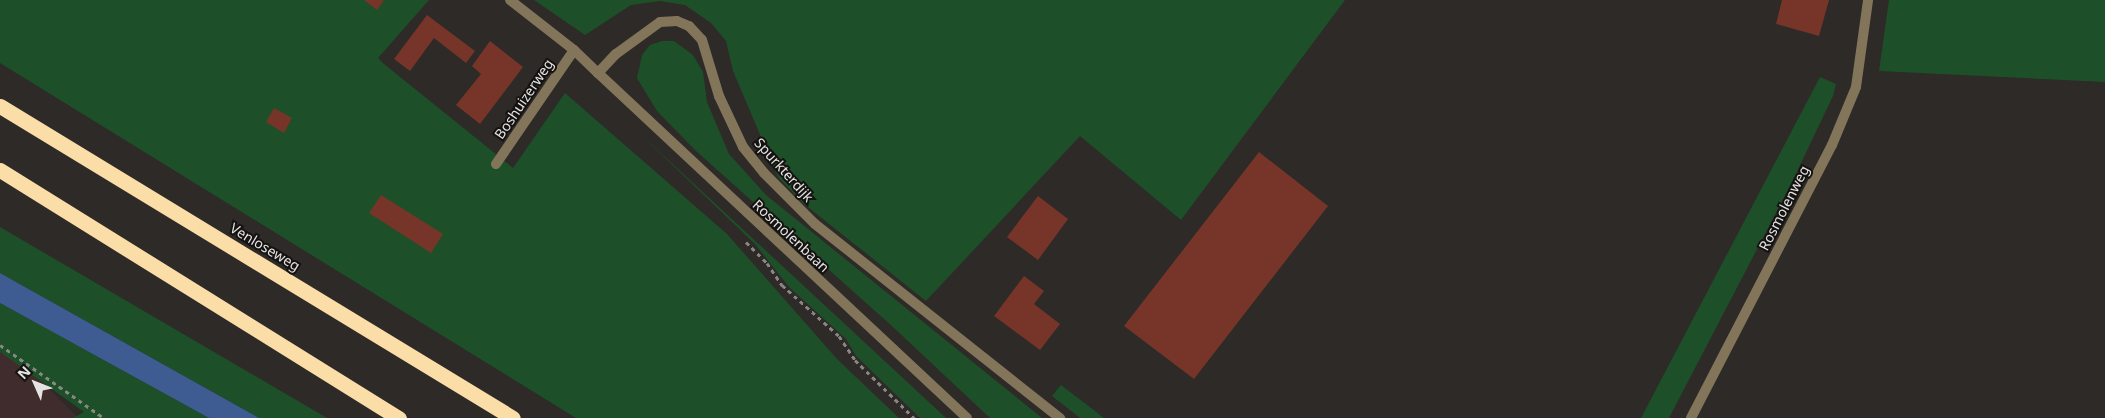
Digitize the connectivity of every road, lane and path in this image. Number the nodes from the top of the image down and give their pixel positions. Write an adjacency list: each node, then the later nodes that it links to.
1 (510, 0): 3 (street)
2 (1868, 0): 16 (street, Rosmolenweg)
3 (574, 50): 4 (street); 6 (street, Boshuizerweg)
4 (598, 73): 14 (street, Rosmolenbaan); 15 (street, Spurkterdijk)
5 (0, 106): 12 (highway, Venloseweg)
6 (496, 164)
7 (0, 170): 11 (highway)
8 (743, 239): 13 (path)
9 (0, 345): 10 (path)
10 (104, 418)
11 (399, 418)
12 (513, 418)
13 (914, 418)
14 (967, 418)
15 (1060, 418)
16 (1691, 418)

